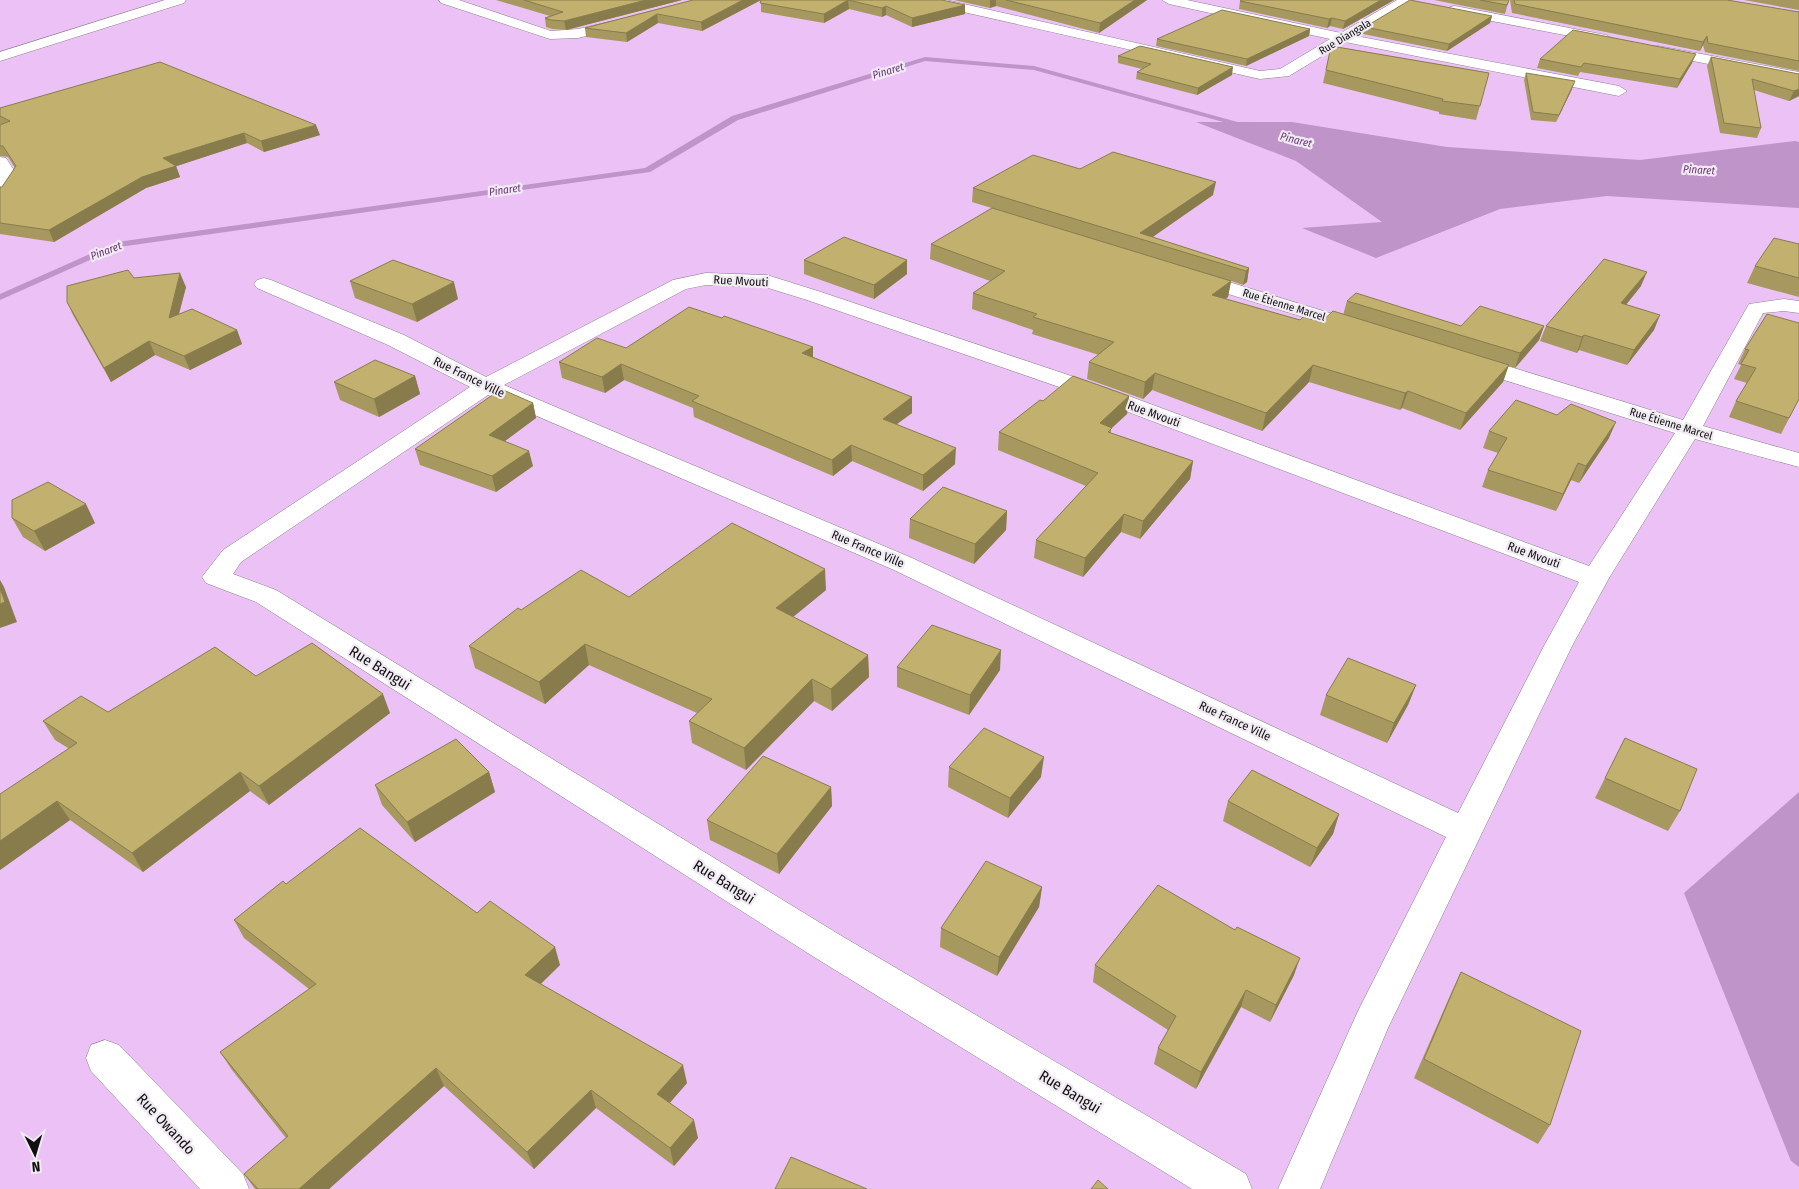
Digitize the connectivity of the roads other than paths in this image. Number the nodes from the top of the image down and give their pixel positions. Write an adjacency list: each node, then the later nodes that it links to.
1 (179, 0): 11 (street)
2 (446, 0): 7 (street)
3 (928, 0): 8 (street, Rue Diangala)
4 (1169, 0): 8 (street)
5 (1408, 1): 8 (street, Rue Diangala)
6 (1445, 8): 9 (street)
7 (637, 18)
8 (1344, 38): 13 (street)
9 (1620, 42)
10 (1640, 46): 12 (street)
11 (0, 57)
12 (1799, 77)
13 (1620, 91)
14 (0, 162): 15 (street)
15 (0, 193)
16 (1178, 273): 19 (street, Rue Étienne Marcel)
17 (264, 284): 21 (street, Rue France Ville)
18 (1799, 307): 22 (street)
19 (1377, 334)
20 (1453, 357): 22 (street, Rue Étienne Marcel)
21 (486, 386): 24 (street, Rue Mvouti); 25 (street, Rue Mvouti); 26 (street, Rue France Ville)
22 (1689, 430): 23 (street, Rue Étienne Marcel); 25 (street)
23 (1799, 460)
24 (216, 577): 29 (street, Rue Bangui)
25 (1595, 578): 26 (street)
26 (1465, 830): 30 (street)
27 (105, 1058): 28 (street, Rue Owando)
28 (228, 1189)
29 (1231, 1189)
30 (1299, 1189)

